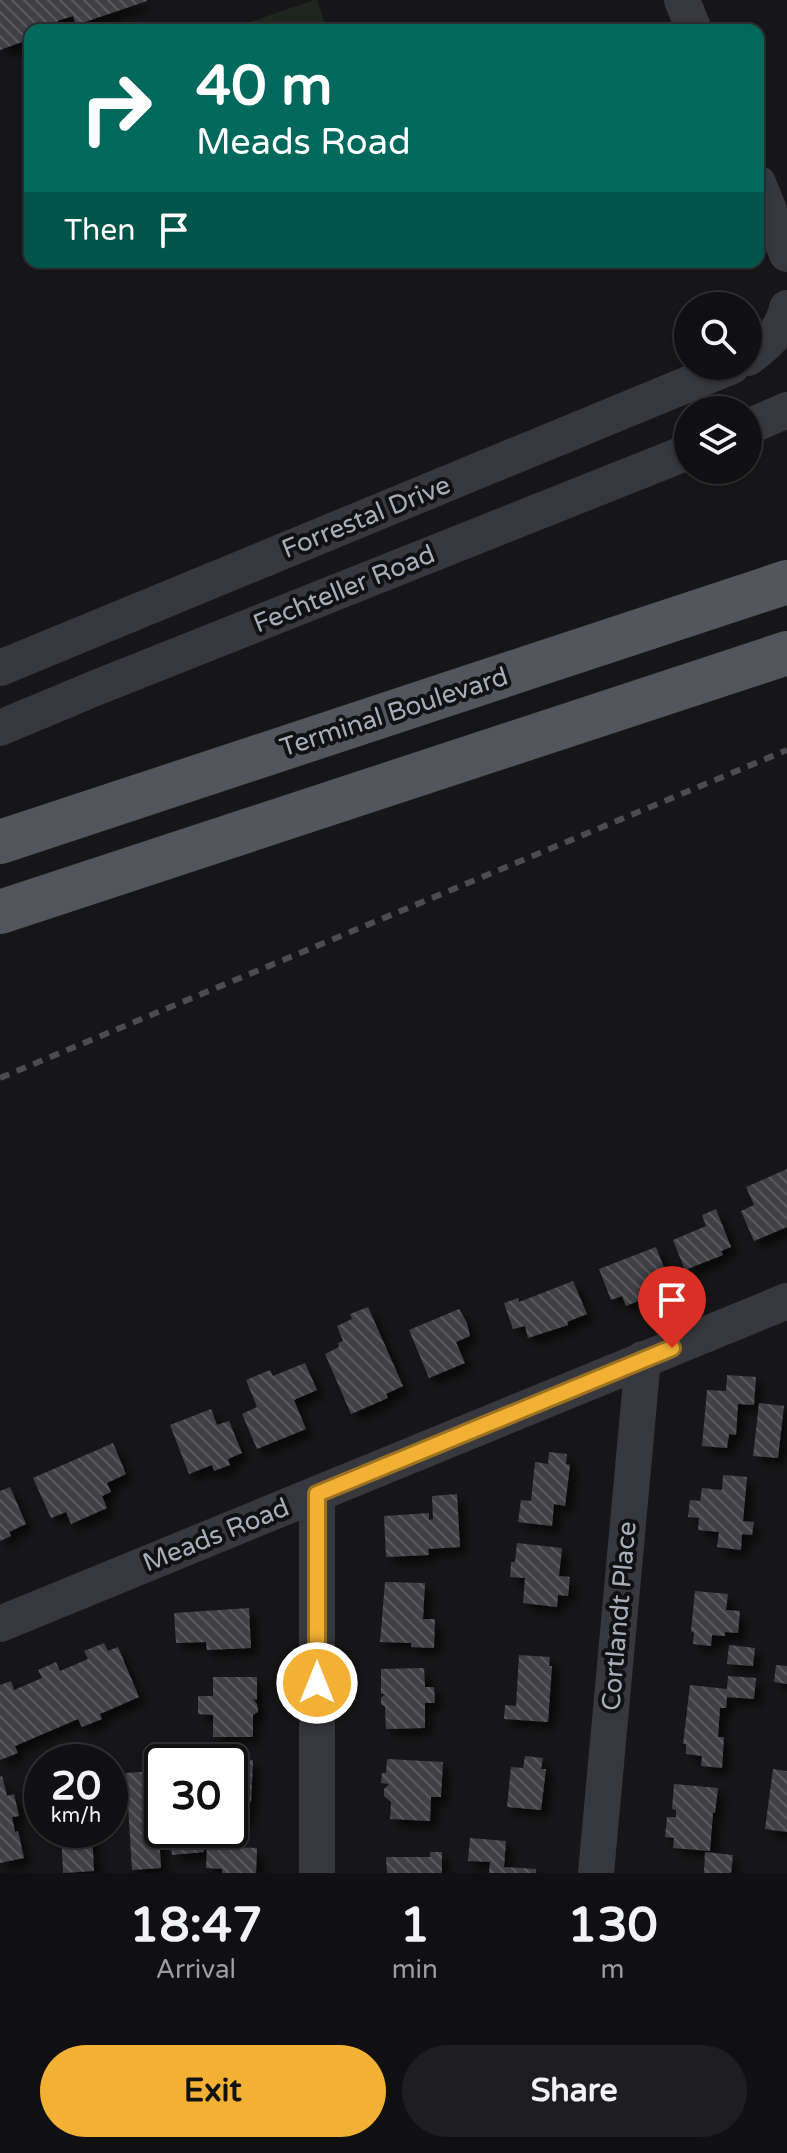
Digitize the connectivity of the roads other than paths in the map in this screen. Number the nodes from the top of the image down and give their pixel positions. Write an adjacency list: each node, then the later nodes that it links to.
1 (682, 0): 2 (street)
2 (692, 24)
3 (764, 198): 4 (street)
4 (787, 254)
5 (787, 308): 6 (street)
6 (762, 348)
7 (698, 380): 13 (street, Forrestal Drive)
8 (787, 410): 9 (street)
9 (762, 421)
10 (674, 458): 14 (street, Fechteller Road)
11 (787, 582): 15 (main road, Terminal Boulevard)
12 (787, 653): 16 (main road)
13 (0, 668)
14 (0, 728)
15 (0, 842)
16 (0, 912)
17 (787, 1301): 18 (street, Meads Road)
18 (643, 1359): 19 (street, Meads Road); 22 (street, Cortlandt Place)
19 (317, 1494): 20 (street, Meads Road); 21 (street)
20 (0, 1624)
21 (317, 1873)
22 (596, 1873)

